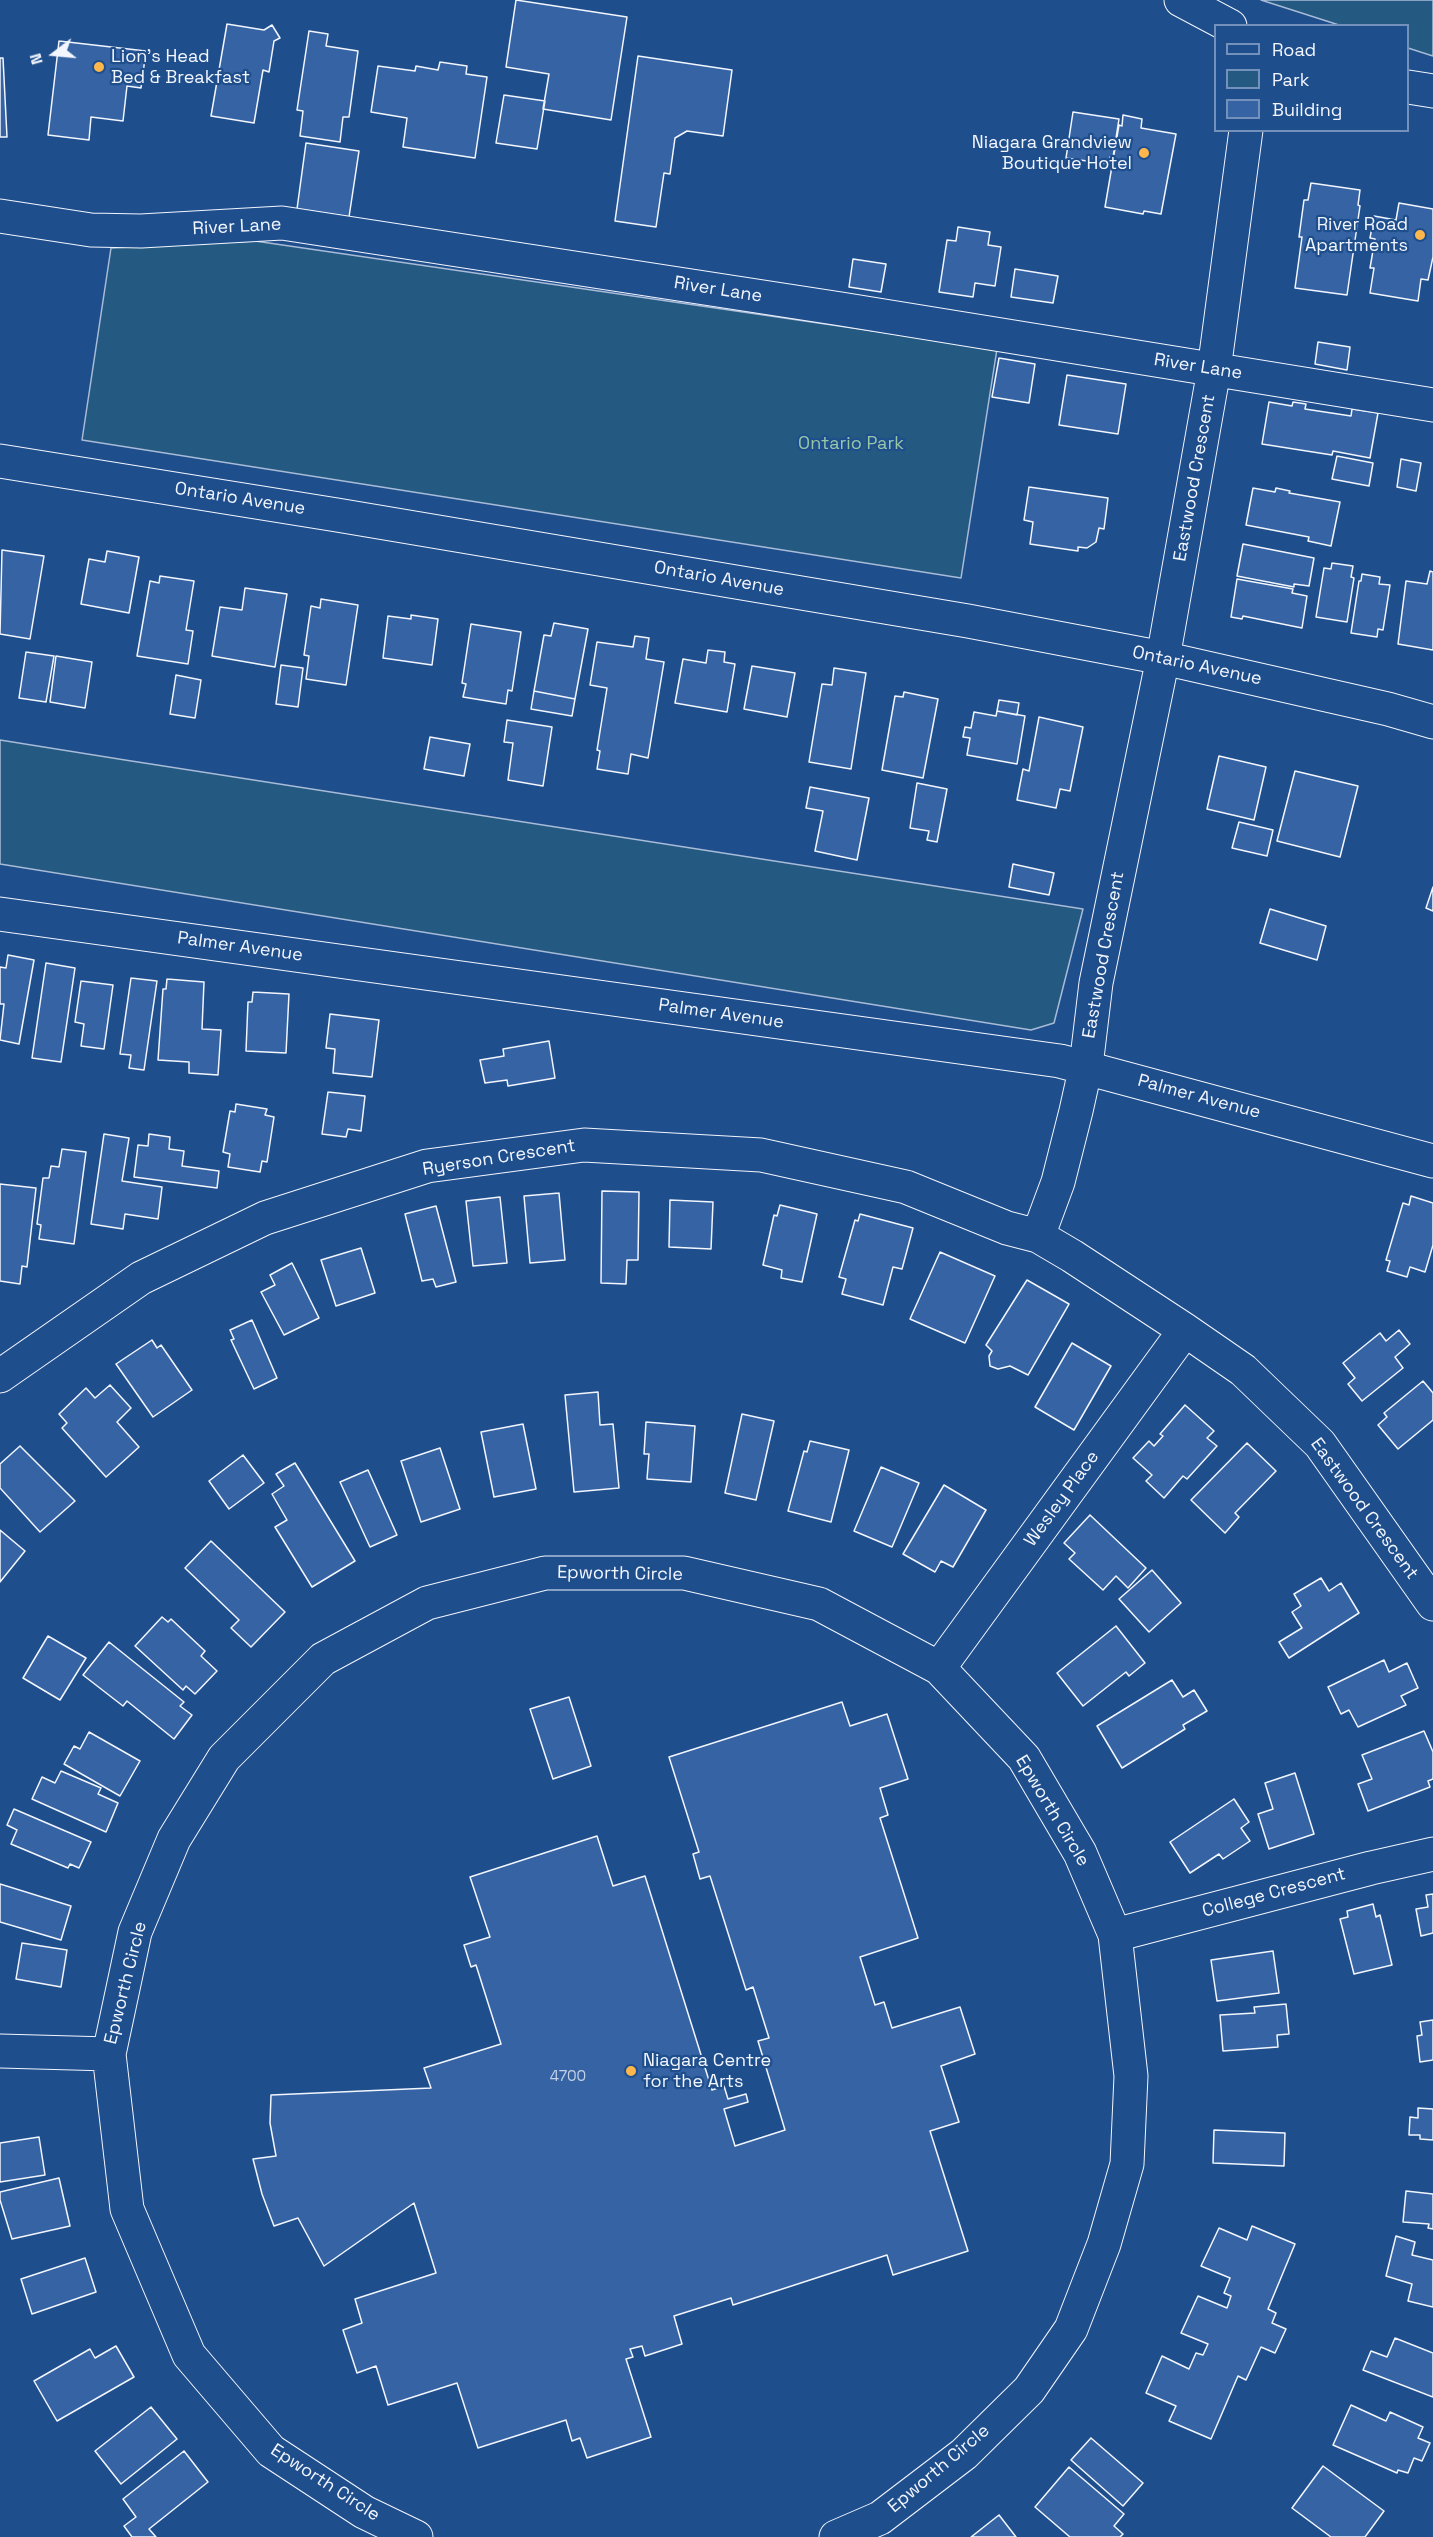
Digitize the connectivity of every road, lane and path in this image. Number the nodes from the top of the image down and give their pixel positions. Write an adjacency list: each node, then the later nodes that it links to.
1 (1181, 0): 2 (street)
2 (1226, 24)
3 (1409, 87): 4 (street)
4 (1433, 92)
5 (1246, 132): 7 (street, Eastwood Crescent)
6 (0, 216): 7 (street, River Lane)
7 (1214, 370): 8 (street, River Lane); 10 (street, Eastwood Crescent)
8 (1433, 405)
9 (0, 461): 10 (street, Ontario Avenue)
10 (1163, 658): 11 (street, Ontario Avenue); 13 (street, Eastwood Crescent)
11 (1433, 722)
12 (0, 914): 13 (street, Palmer Avenue)
13 (1086, 1066): 14 (street, Palmer Avenue); 15 (street, Eastwood Crescent)
14 (1433, 1161)
15 (1038, 1236): 16 (street, Eastwood Crescent); 17 (street, Ryerson Crescent)
16 (1185, 1330): 18 (street, Eastwood Crescent); 19 (street, Wesley Place)
17 (0, 1376)
18 (1433, 1604)
19 (939, 1668): 21 (street, Epworth Circle); 23 (street, Epworth Circle)
20 (1433, 1854): 21 (street, College Crescent)
21 (1115, 1935): 25 (street, Epworth Circle)
22 (0, 2051): 23 (street)
23 (109, 2054): 24 (street, Epworth Circle)
24 (416, 2537)
25 (836, 2537)

